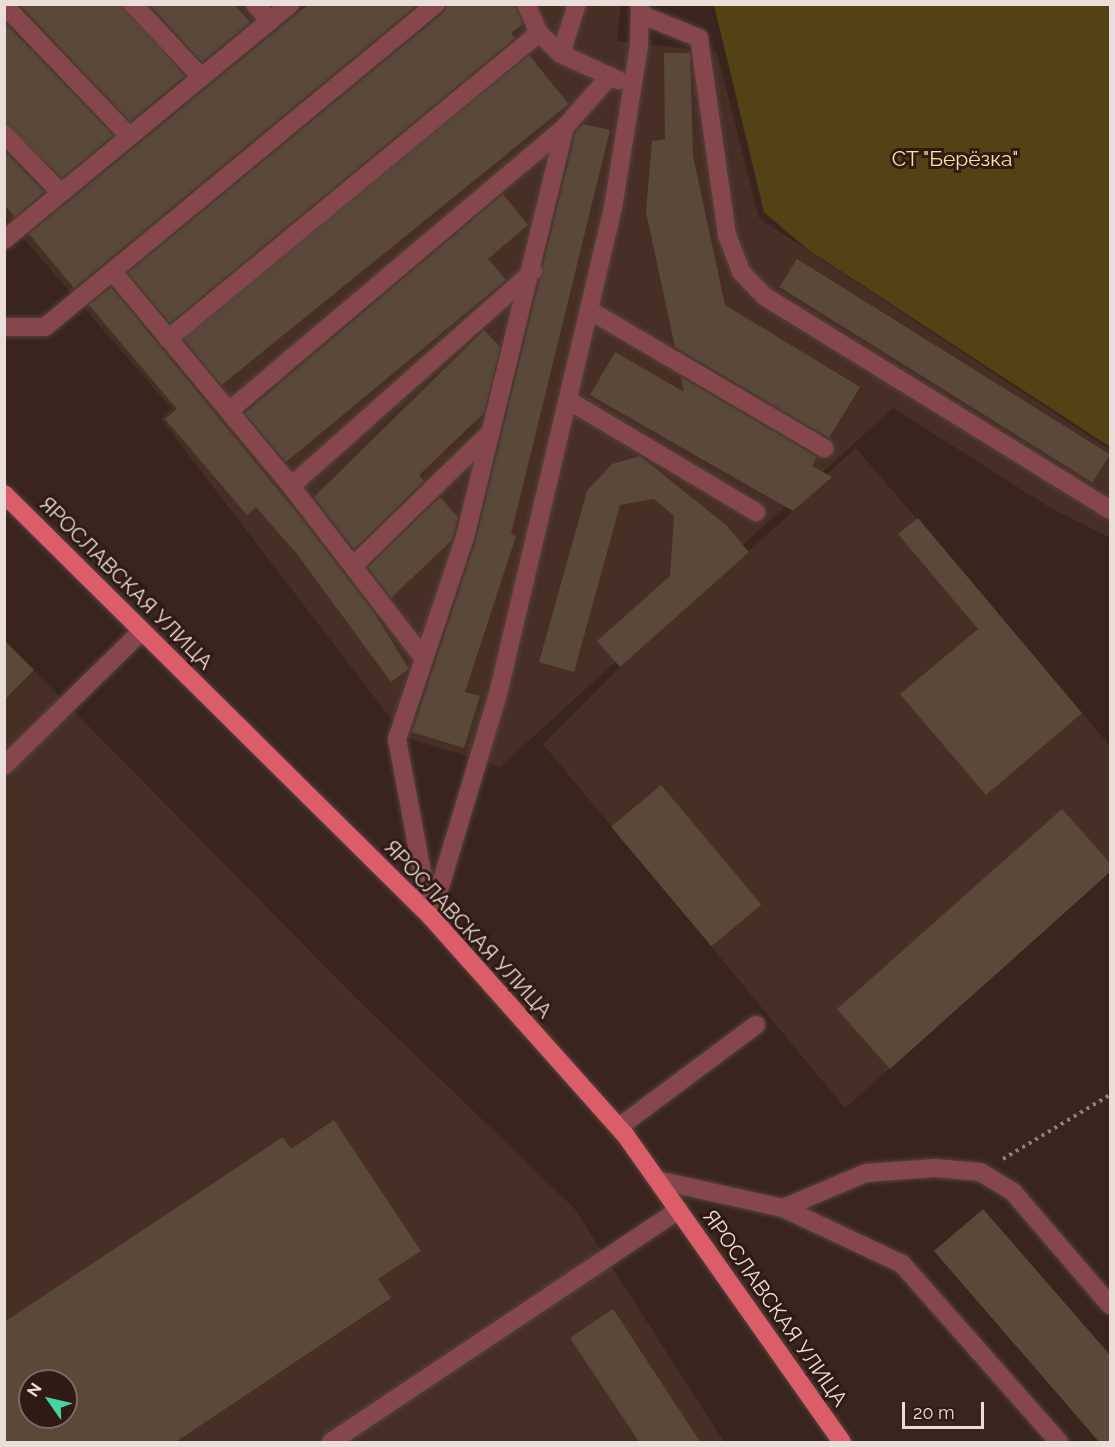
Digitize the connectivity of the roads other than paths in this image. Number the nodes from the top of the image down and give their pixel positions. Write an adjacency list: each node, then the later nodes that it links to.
1 (133, 4): 13 (lane)
2 (255, 4): 9 (lane)
3 (290, 4): 9 (lane)
4 (436, 4): 21 (lane)
5 (526, 4): 10 (lane)
6 (577, 4): 11 (lane)
7 (4, 5): 17 (lane)
8 (640, 9): 14 (lane); 31 (lane)
9 (270, 21): 13 (lane)
10 (539, 33): 11 (lane); 24 (lane)
11 (561, 54): 12 (lane)
12 (610, 76): 14 (lane); 15 (lane)
13 (201, 78): 17 (lane)
14 (633, 86): 22 (lane)
15 (565, 127): 20 (lane); 26 (lane)
16 (4, 134): 18 (lane)
17 (129, 136): 18 (lane)
18 (60, 192): 19 (lane)
19 (4, 240)
20 (532, 270): 27 (lane); 29 (lane)
21 (113, 272): 23 (lane); 24 (lane)
22 (589, 310): 25 (lane); 28 (lane)
23 (4, 327)
24 (168, 339): 26 (lane)
25 (568, 400): 32 (lane); 37 (lane)
26 (229, 411): 29 (lane)
27 (491, 432): 33 (lane); 35 (lane)
28 (824, 448)
29 (291, 486): 33 (lane)
30 (4, 494): 34 (main road, ЯРОСЛАВСКАЯ УЛИЦА)
31 (1110, 510)
32 (756, 512)
33 (353, 566): 35 (lane)
34 (142, 631): 36 (lane); 37 (main road, ЯРОСЛАВСКАЯ УЛИЦА)
35 (424, 659): 37 (lane)
36 (4, 766)
37 (431, 917): 39 (main road, ЯРОСЛАВСКАЯ УЛИЦА)
38 (756, 1025): 39 (lane)
39 (619, 1127): 40 (main road, ЯРОСЛАВСКАЯ УЛИЦА)
40 (657, 1180): 41 (lane); 42 (main road, ЯРОСЛАВСКАЯ УЛИЦА)
41 (783, 1208): 43 (lane); 46 (lane)
42 (679, 1210): 44 (lane); 45 (main road, ЯРОСЛАВСКАЯ УЛИЦА)
43 (1110, 1305)
44 (331, 1443)
45 (842, 1443)
46 (1059, 1443)

